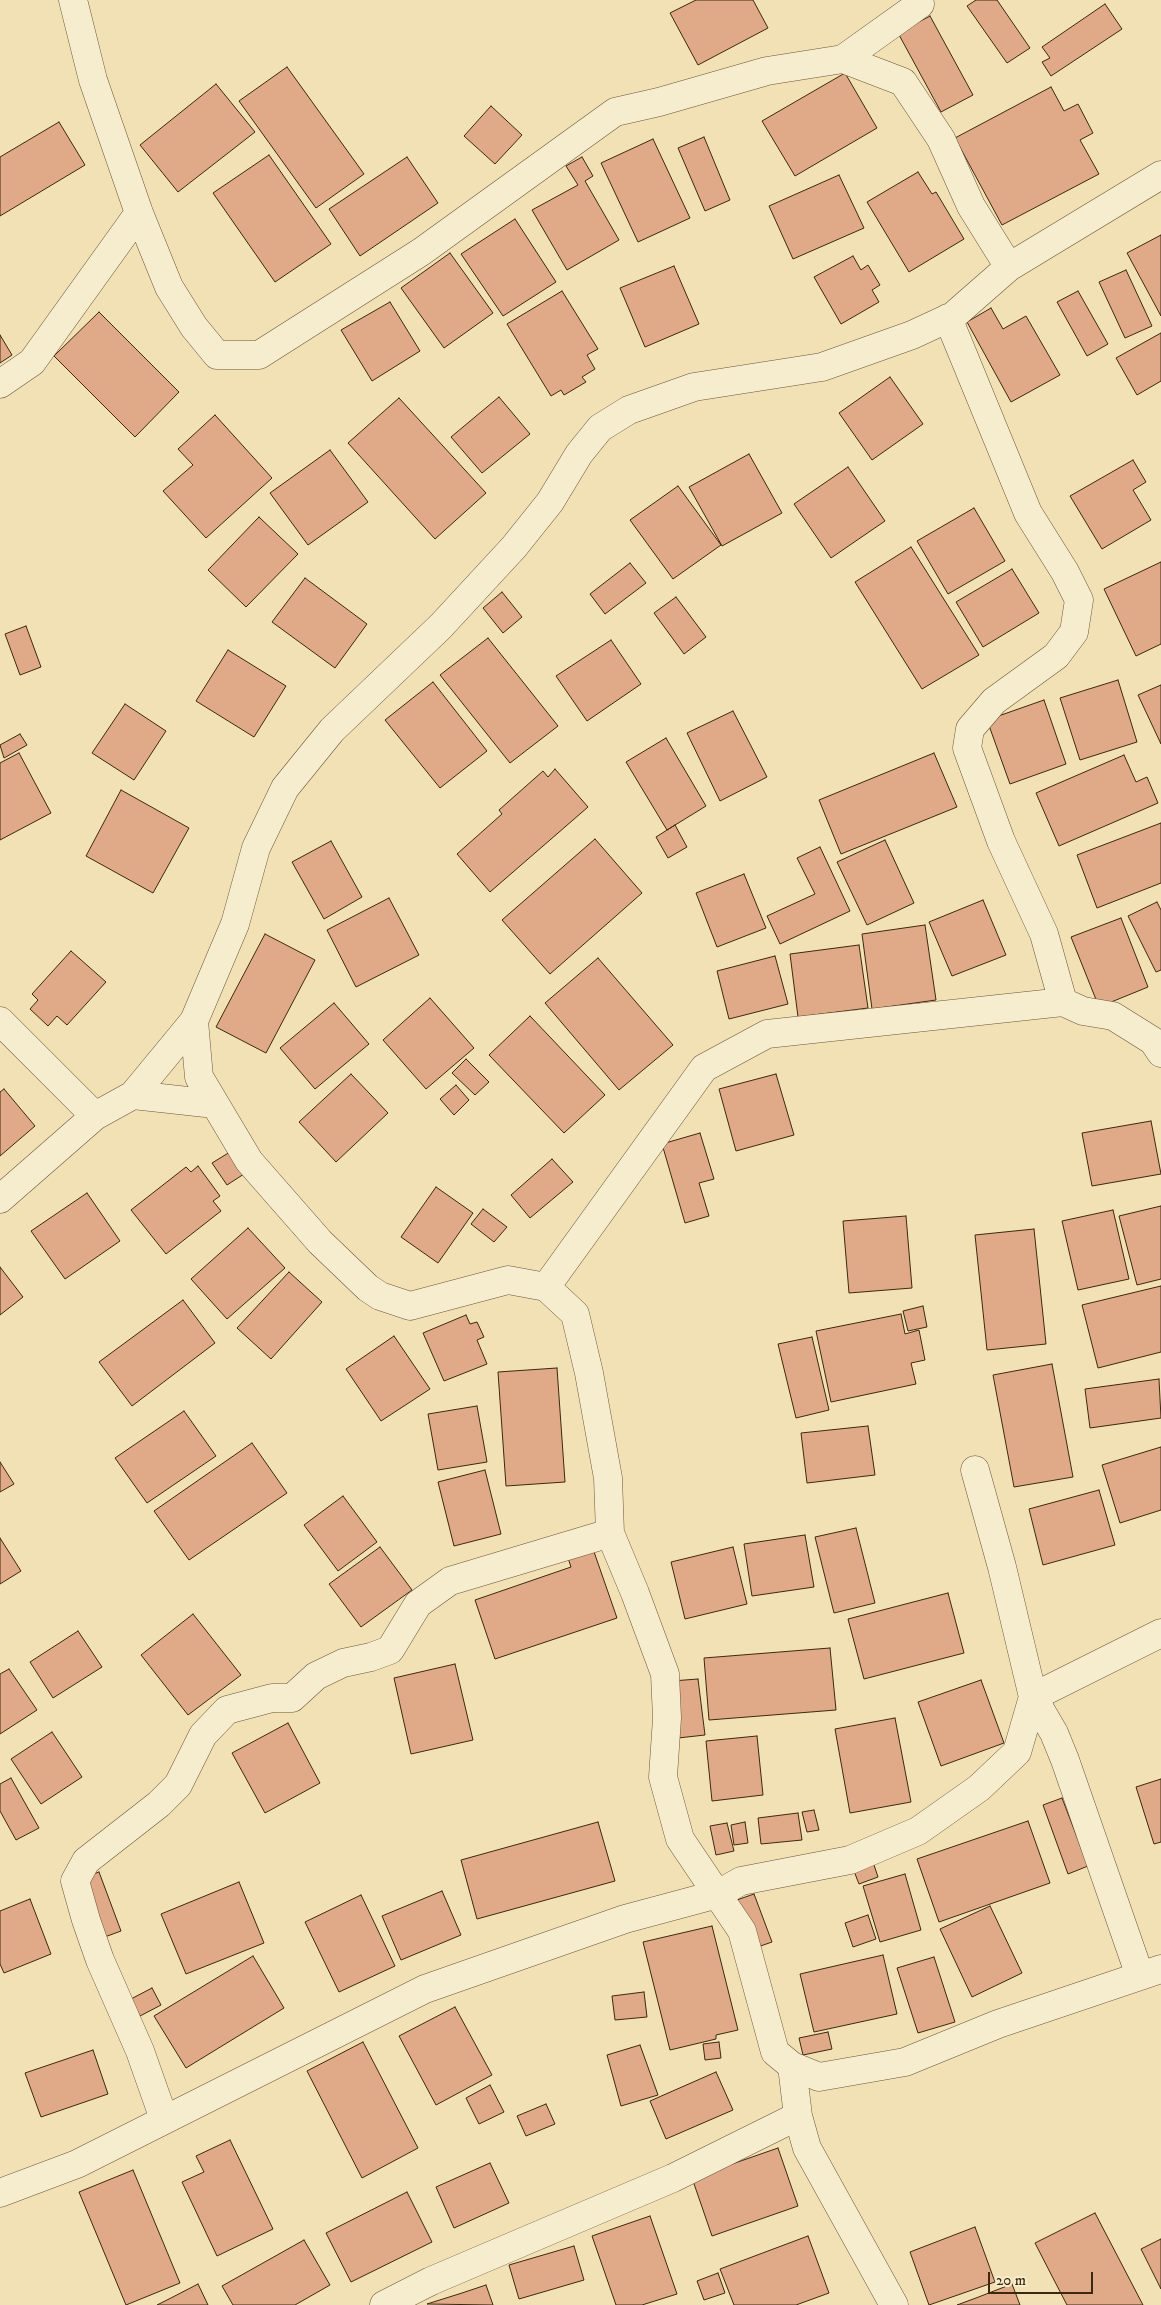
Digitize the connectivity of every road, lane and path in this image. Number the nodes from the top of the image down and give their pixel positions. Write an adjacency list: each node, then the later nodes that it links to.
1 (74, 0): 5 (street)
2 (920, 4): 3 (street)
3 (843, 59): 5 (street); 6 (street)
4 (1161, 174): 6 (street)
5 (139, 213): 8 (street)
6 (1009, 267): 7 (street)
7 (948, 318): 9 (street); 11 (street)
8 (0, 384)
9 (1064, 1002): 12 (street); 17 (street)
10 (0, 1021): 15 (street)
11 (194, 1021): 13 (street); 14 (street)
12 (1161, 1053)
13 (132, 1095): 14 (street); 15 (street)
14 (215, 1104): 17 (street)
15 (95, 1116): 16 (street)
16 (0, 1199)
17 (546, 1287): 19 (street)
18 (975, 1470): 21 (street)
19 (610, 1533): 22 (street); 26 (street)
20 (1161, 1633): 21 (street)
21 (1033, 1697): 22 (street); 23 (street)
22 (718, 1894): 24 (street); 26 (street)
23 (1150, 1972): 24 (street)
24 (792, 2066): 25 (street)
25 (798, 2116): 28 (street); 29 (street)
26 (164, 2119): 27 (street)
27 (0, 2193)
28 (384, 2305)
29 (894, 2305)

